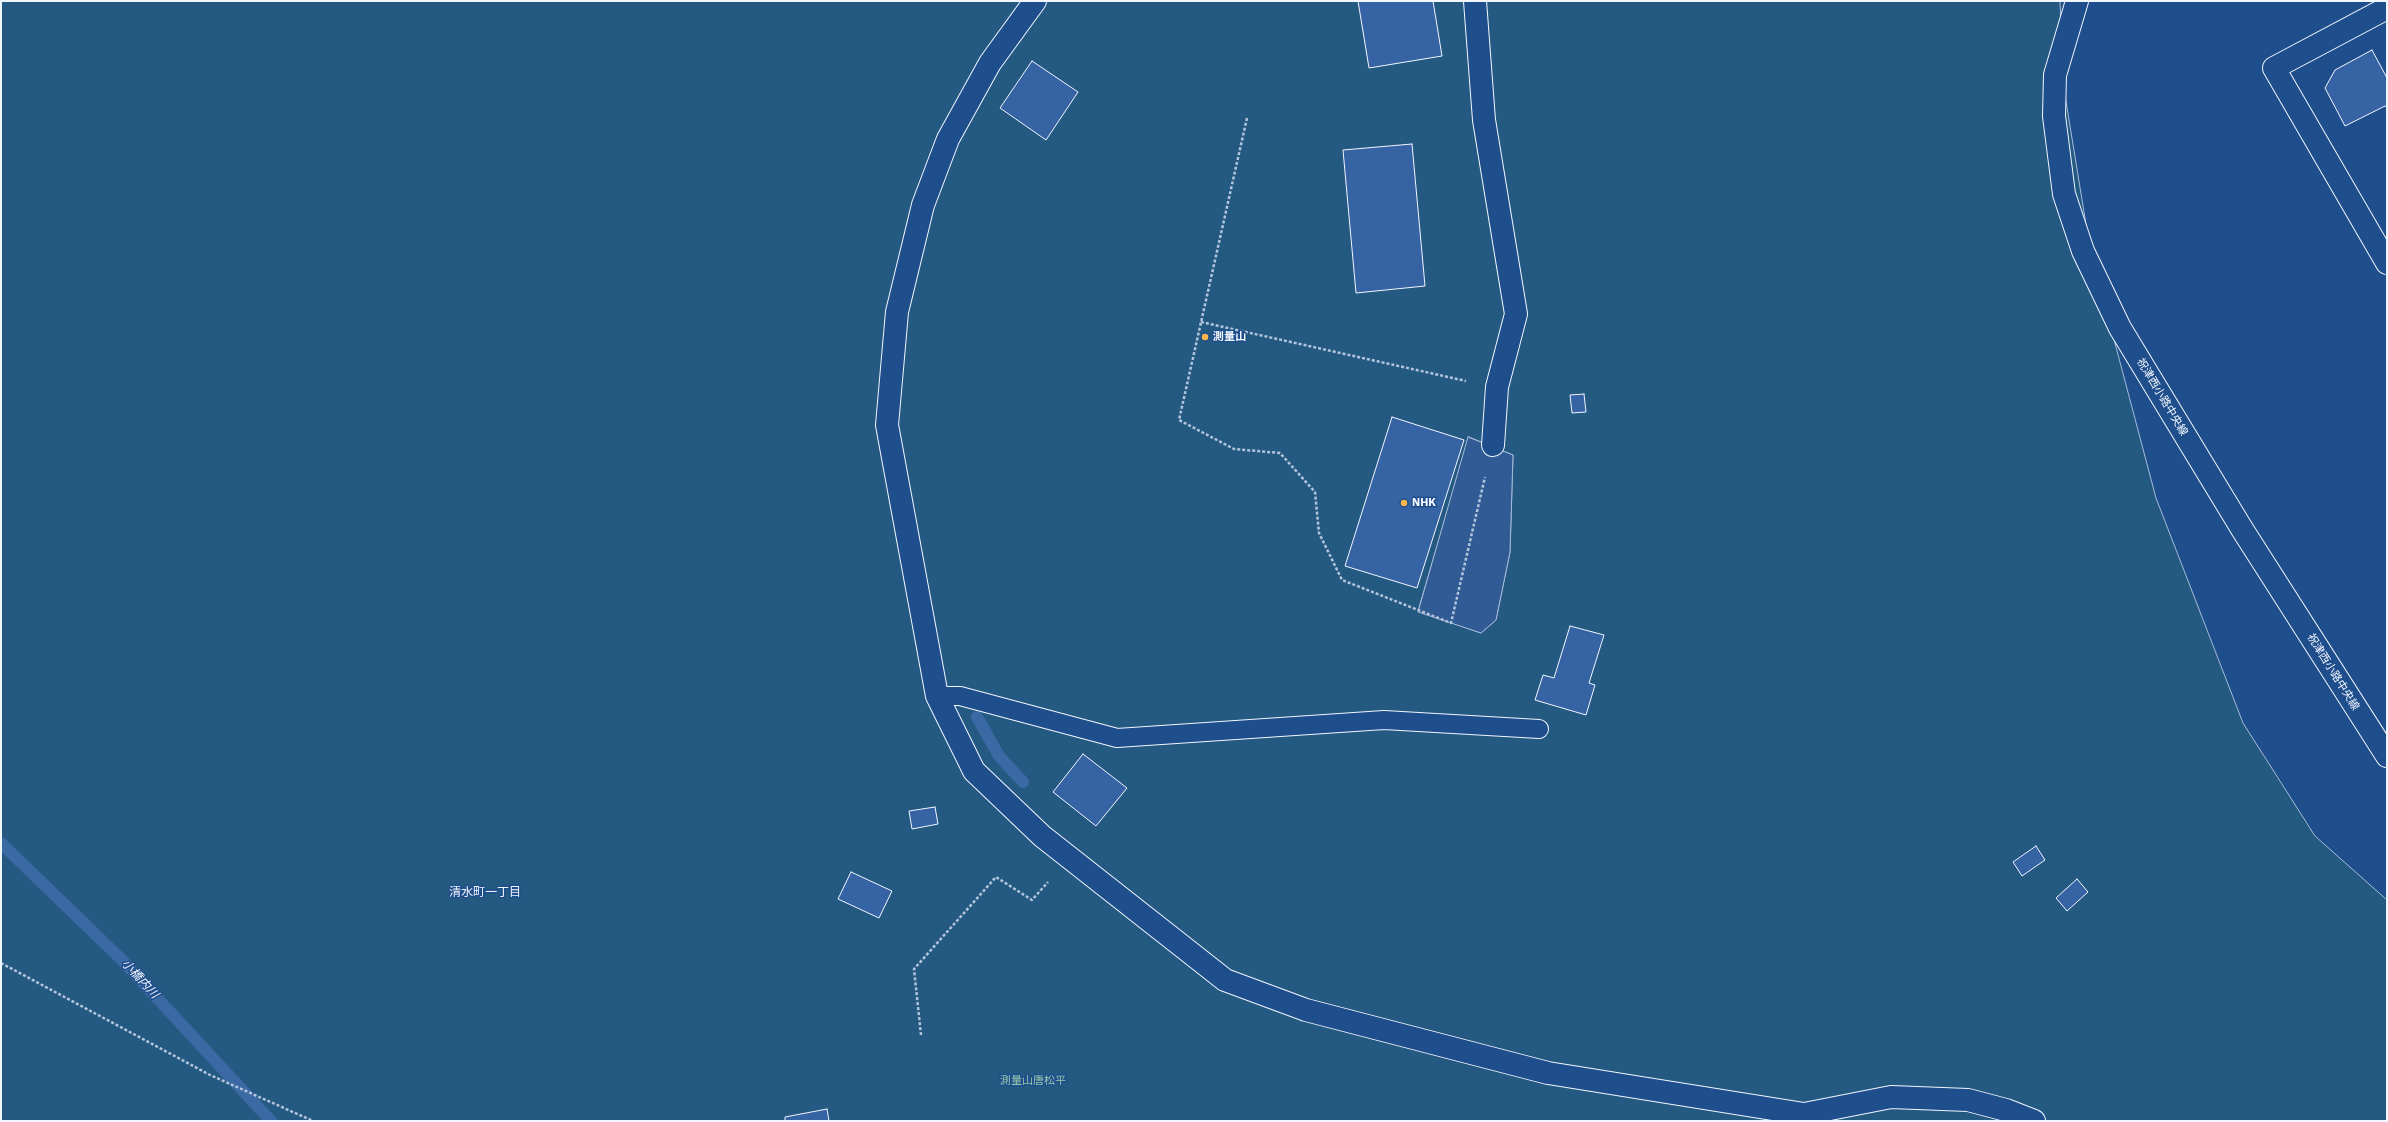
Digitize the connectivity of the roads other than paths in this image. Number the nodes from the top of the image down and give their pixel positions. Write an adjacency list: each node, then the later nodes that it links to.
1 (1035, 1): 7 (street)
2 (1475, 1): 6 (street)
3 (2077, 1): 9 (street, 祝津西小路中央線)
4 (2387, 8): 5 (street)
5 (2387, 264)
6 (1493, 445)
7 (937, 696): 8 (lane); 10 (street)
8 (1539, 729)
9 (2387, 756)
10 (1804, 1114): 11 (street); 12 (street)
11 (1775, 1121)
12 (2034, 1121)

